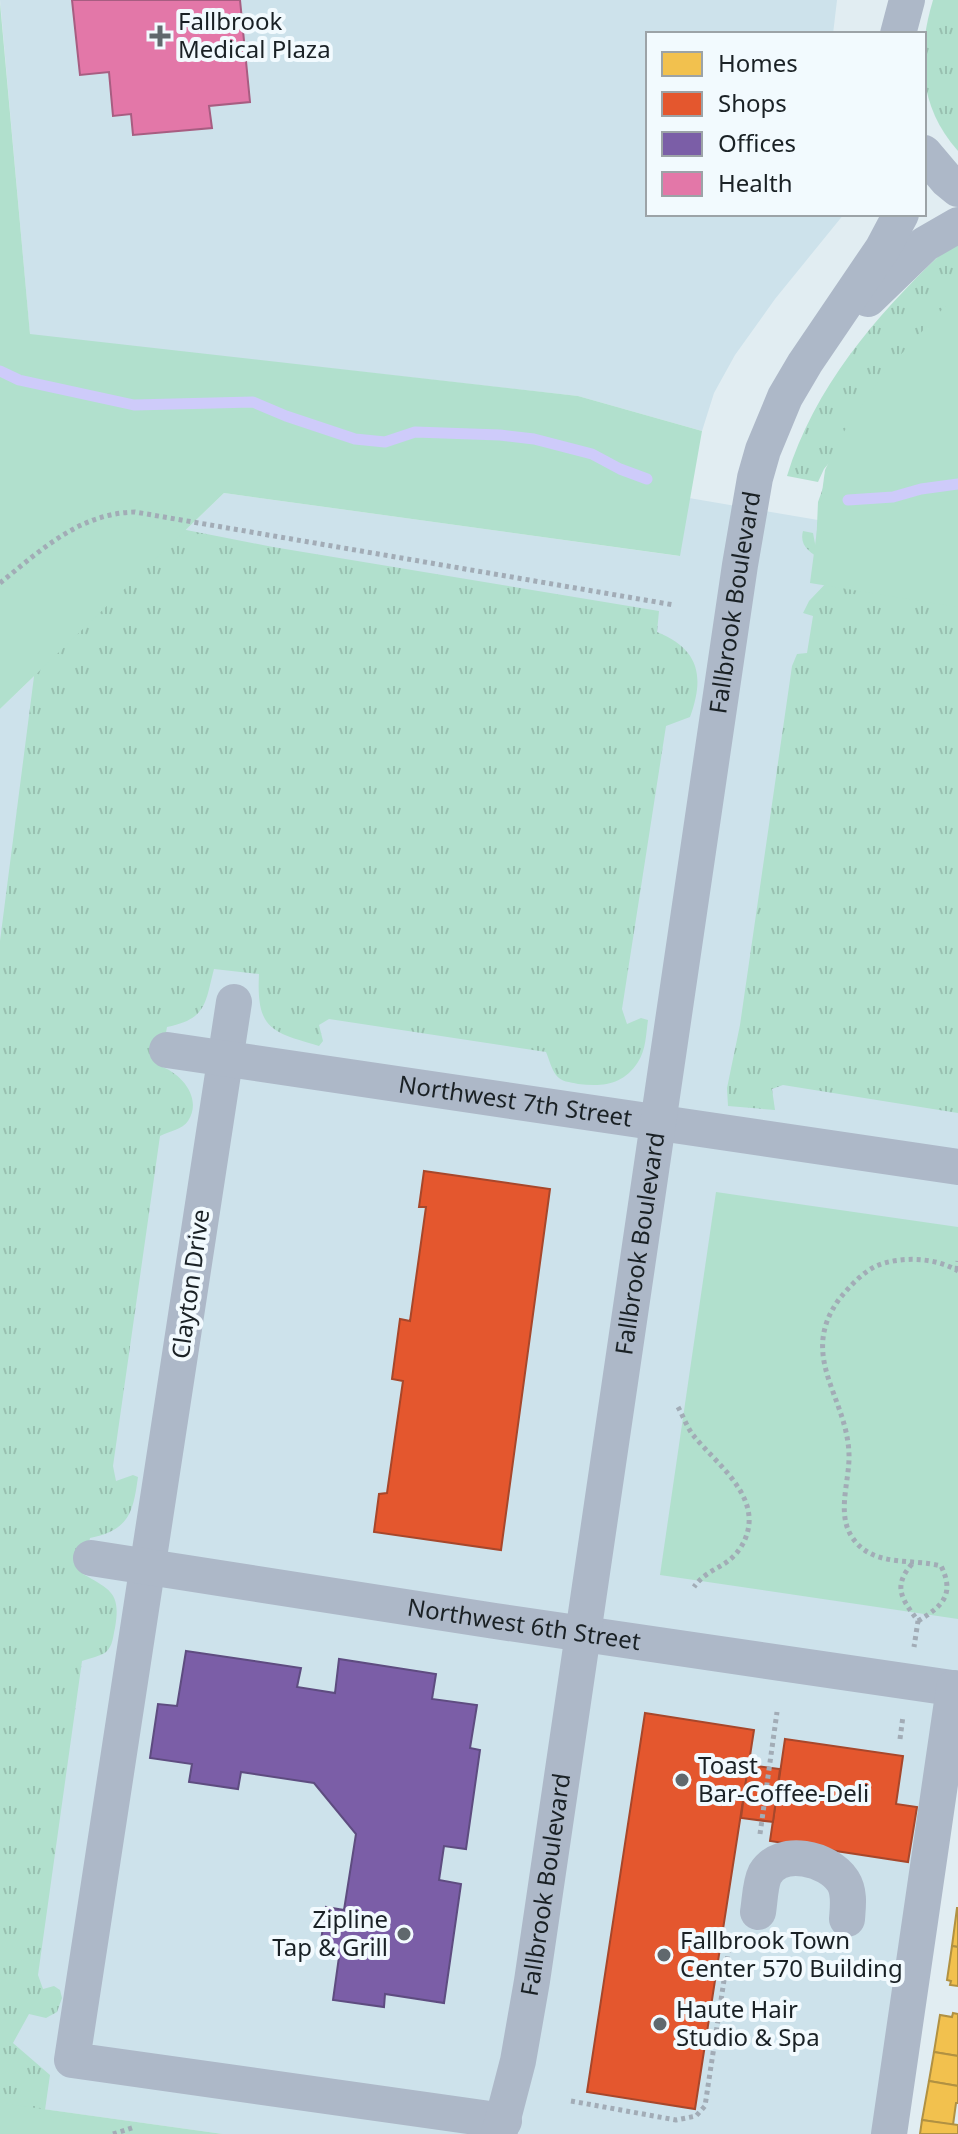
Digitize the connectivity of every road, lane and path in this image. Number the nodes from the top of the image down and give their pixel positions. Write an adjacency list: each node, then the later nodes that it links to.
1 (907, 0): 2 (street)
2 (899, 32)
3 (926, 155): 4 (street)
4 (958, 189)
5 (900, 216): 7 (street, Fallbrook Boulevard)
6 (958, 225): 7 (street, Fallbrook Boulevard)
7 (805, 363): 13 (street, Fallbrook Boulevard)
8 (0, 583): 9 (path)
9 (674, 605)
10 (234, 1002): 12 (street, Clayton Drive)
11 (167, 1050): 12 (street, Northwest 7th Street)
12 (225, 1058): 13 (street, Northwest 7th Street); 20 (street, Clayton Drive)
13 (658, 1124): 14 (street, Northwest 7th Street); 22 (street, Fallbrook Boulevard)
14 (958, 1167)
15 (958, 1261): 16 (path)
16 (958, 1270): 19 (path)
17 (678, 1407): 21 (path)
18 (91, 1558): 20 (street, Northwest 6th Street)
19 (912, 1564): 19 (path)
20 (146, 1567): 22 (street, Northwest 6th Street); 30 (street, Clayton Drive)
21 (694, 1587)
22 (583, 1634): 23 (street, Northwest 6th Street); 30 (street, Fallbrook Boulevard)
23 (956, 1688): 32 (street)
24 (777, 1712): 25 (path)
25 (759, 1845)
26 (746, 1916): 27 (street); 28 (path)
27 (847, 1919)
28 (571, 2101)
29 (135, 2127): 31 (path)
30 (501, 2128)
31 (113, 2134)
32 (889, 2134)

